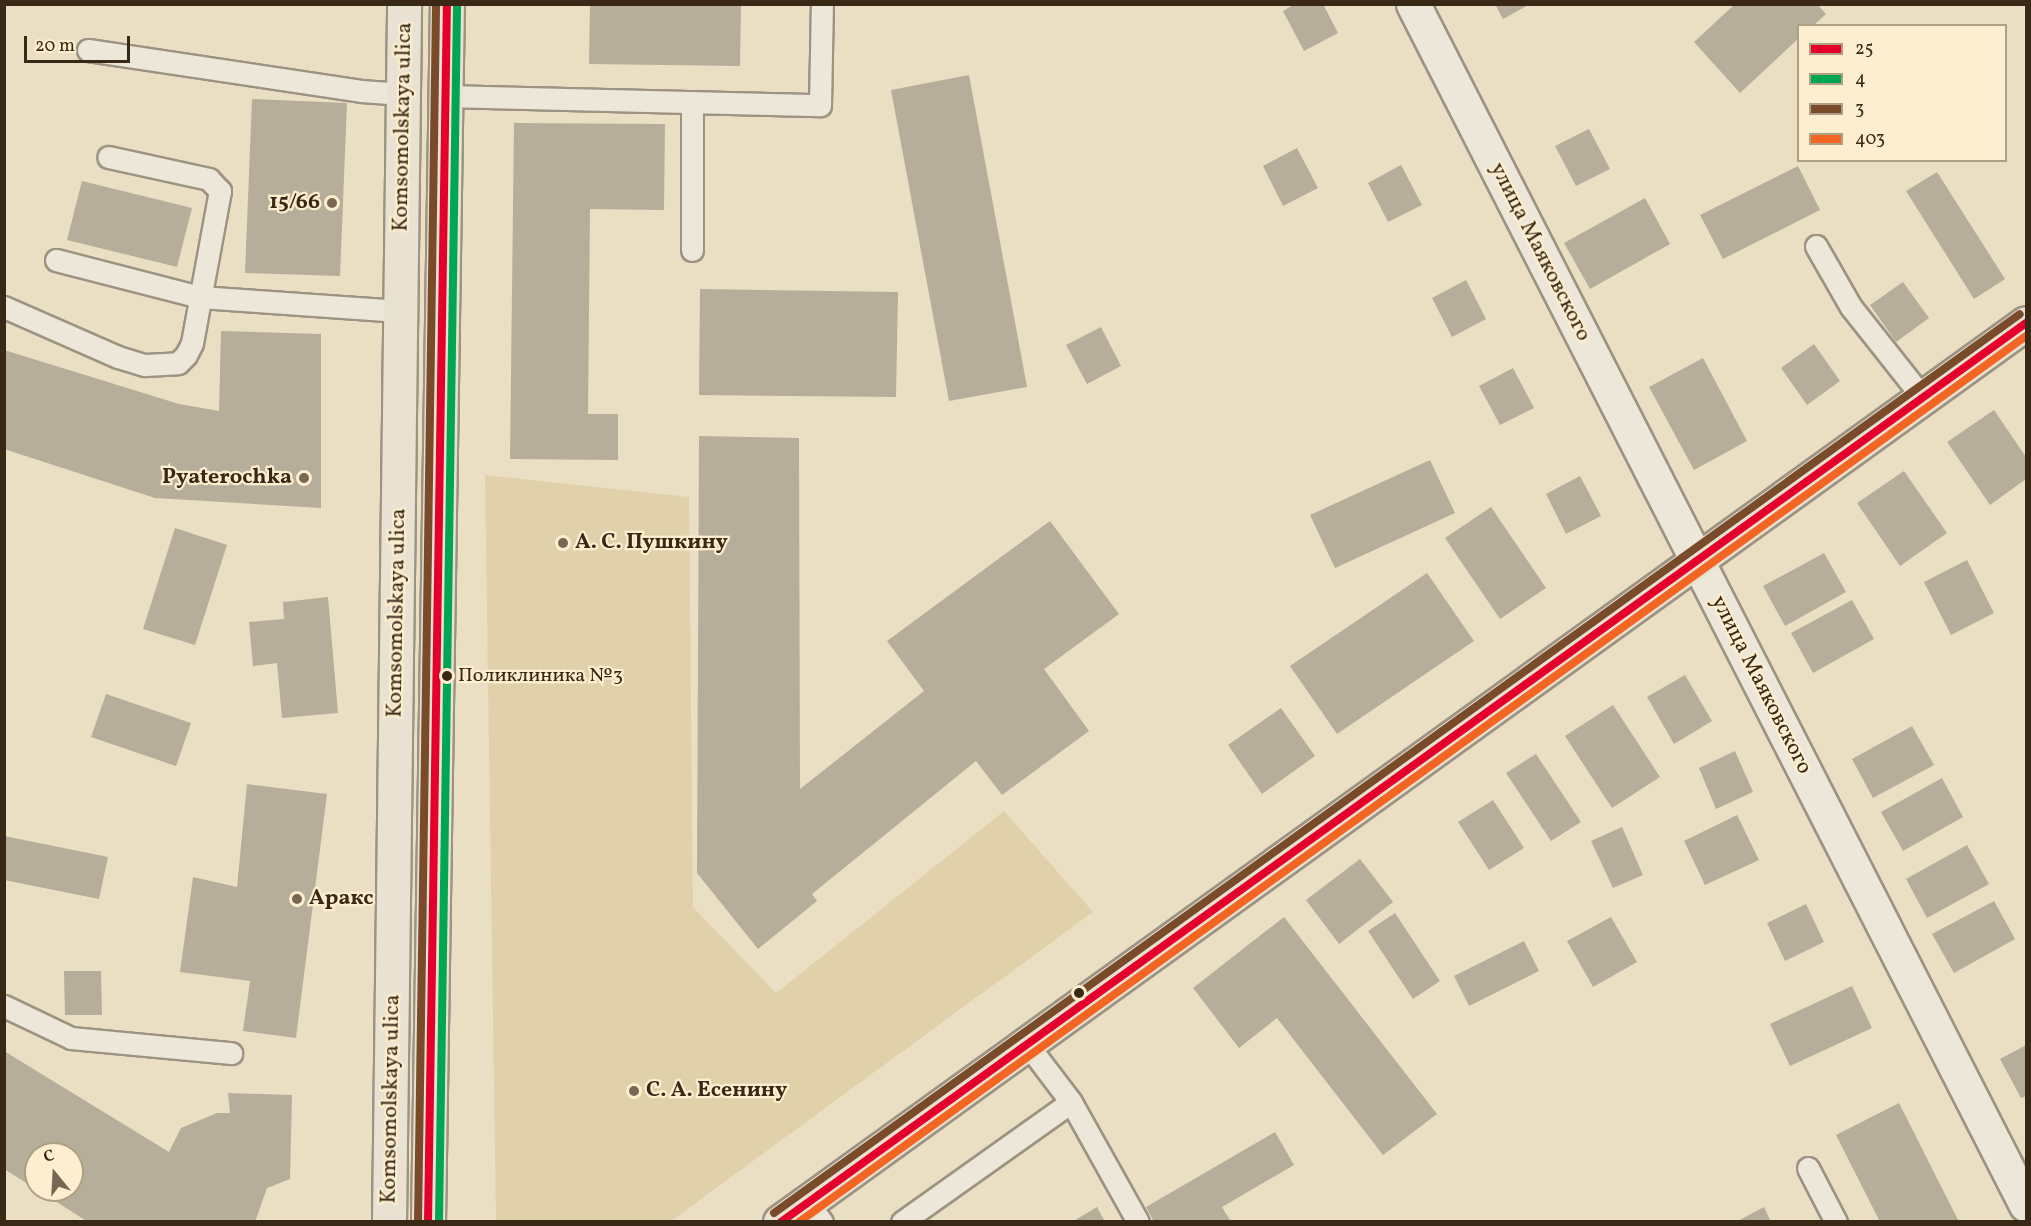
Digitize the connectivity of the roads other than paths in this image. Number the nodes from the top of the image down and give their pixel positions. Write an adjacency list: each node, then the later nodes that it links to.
1 (404, 4): 6 (main road, Komsomolskaya ulica)
2 (447, 4): 7 (main road, Komsomolskaya ulica)
3 (822, 4): 8 (lane)
4 (1413, 4): 18 (street, улица Маяковского)
5 (88, 50): 6 (lane)
6 (403, 94): 15 (main road, Komsomolskaya ulica)
7 (445, 96): 8 (lane); 27 (main road, Komsomolskaya ulica)
8 (692, 102): 11 (lane)
9 (108, 157): 13 (lane)
10 (1816, 246): 17 (lane)
11 (692, 250)
12 (56, 260): 13 (lane)
13 (200, 297): 14 (lane); 15 (lane)
14 (4, 307)
15 (400, 311): 26 (main road, Komsomolskaya ulica)
16 (2026, 323): 17 (main road)
17 (1923, 398): 18 (main road)
18 (1698, 560): 20 (main road); 24 (street, улица Маяковского)
19 (4, 1006): 21 (lane)
20 (1027, 1044): 22 (lane); 25 (main road)
21 (231, 1053)
22 (1071, 1102): 29 (lane); 30 (lane)
23 (1808, 1168): 31 (lane)
24 (2026, 1205)
25 (815, 1212): 28 (main road)
26 (389, 1221)
27 (428, 1221)
28 (780, 1221)
29 (902, 1221)
30 (1138, 1221)
31 (1836, 1221)

